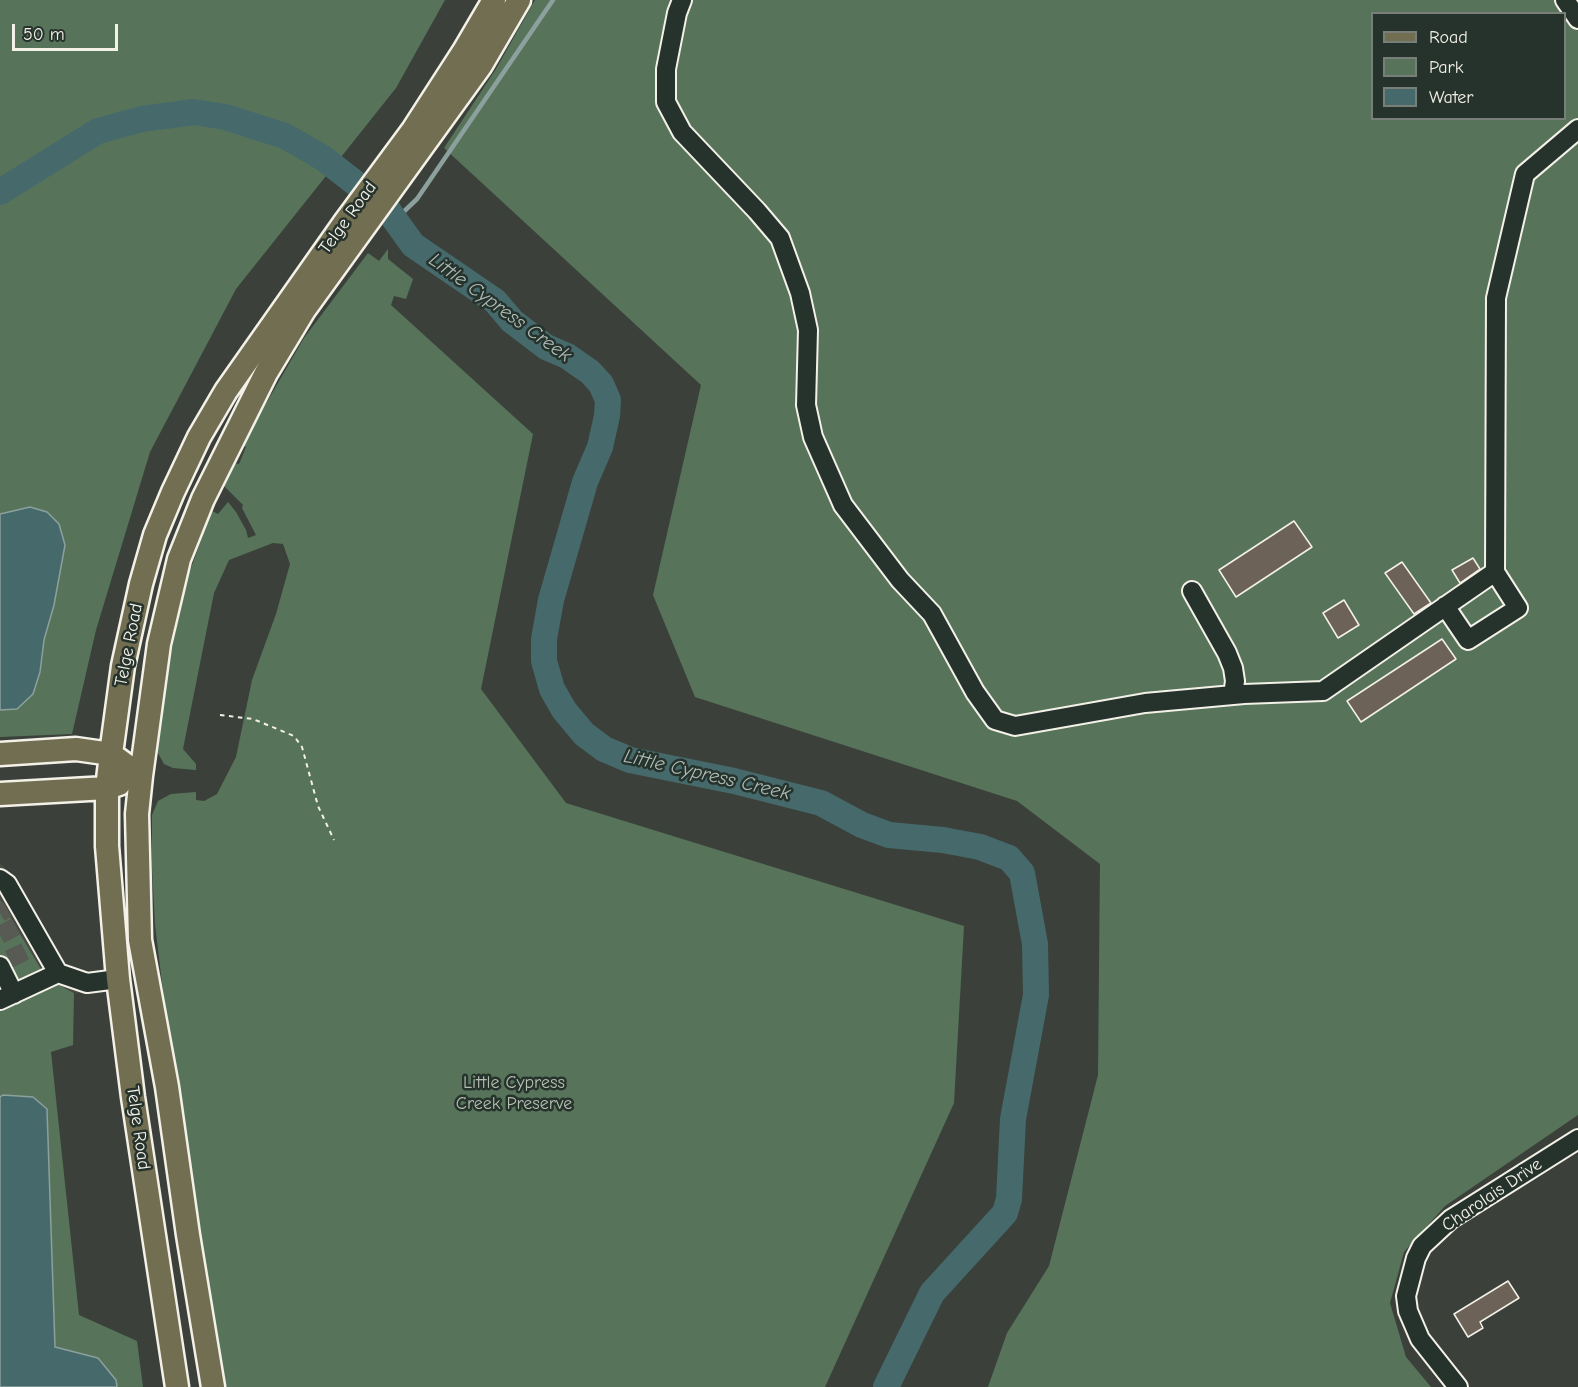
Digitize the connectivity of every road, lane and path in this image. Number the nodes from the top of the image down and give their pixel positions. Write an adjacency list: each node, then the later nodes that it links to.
1 (494, 0): 7 (main road, Telge Road)
2 (519, 0): 7 (main road, Telge Road)
3 (682, 0): 12 (street)
4 (1565, 0): 5 (street)
5 (1578, 19)
6 (1578, 129): 9 (street)
7 (383, 186): 8 (main road, Telge Road)
8 (353, 227): 15 (main road, Telge Road); 16 (main road, Telge Road)
9 (1495, 572): 11 (street); 11 (street)
10 (1192, 591): 12 (street)
11 (1445, 606): 12 (street)
12 (1233, 694)
13 (220, 715): 19 (path)
14 (0, 754): 15 (main road)
15 (111, 754): 16 (main road); 17 (main road, Telge Road)
16 (141, 776): 17 (main road); 26 (main road, Telge Road)
17 (107, 788): 18 (main road); 23 (main road, Telge Road)
18 (0, 794)
19 (334, 840)
20 (0, 879): 22 (street)
21 (3, 963): 24 (street)
22 (58, 973): 23 (street); 24 (street)
23 (118, 979): 27 (main road, Telge Road)
24 (7, 997)
25 (1578, 1139): 28 (street, Charolais Drive)
26 (212, 1376)
27 (176, 1379)
28 (1458, 1387)

